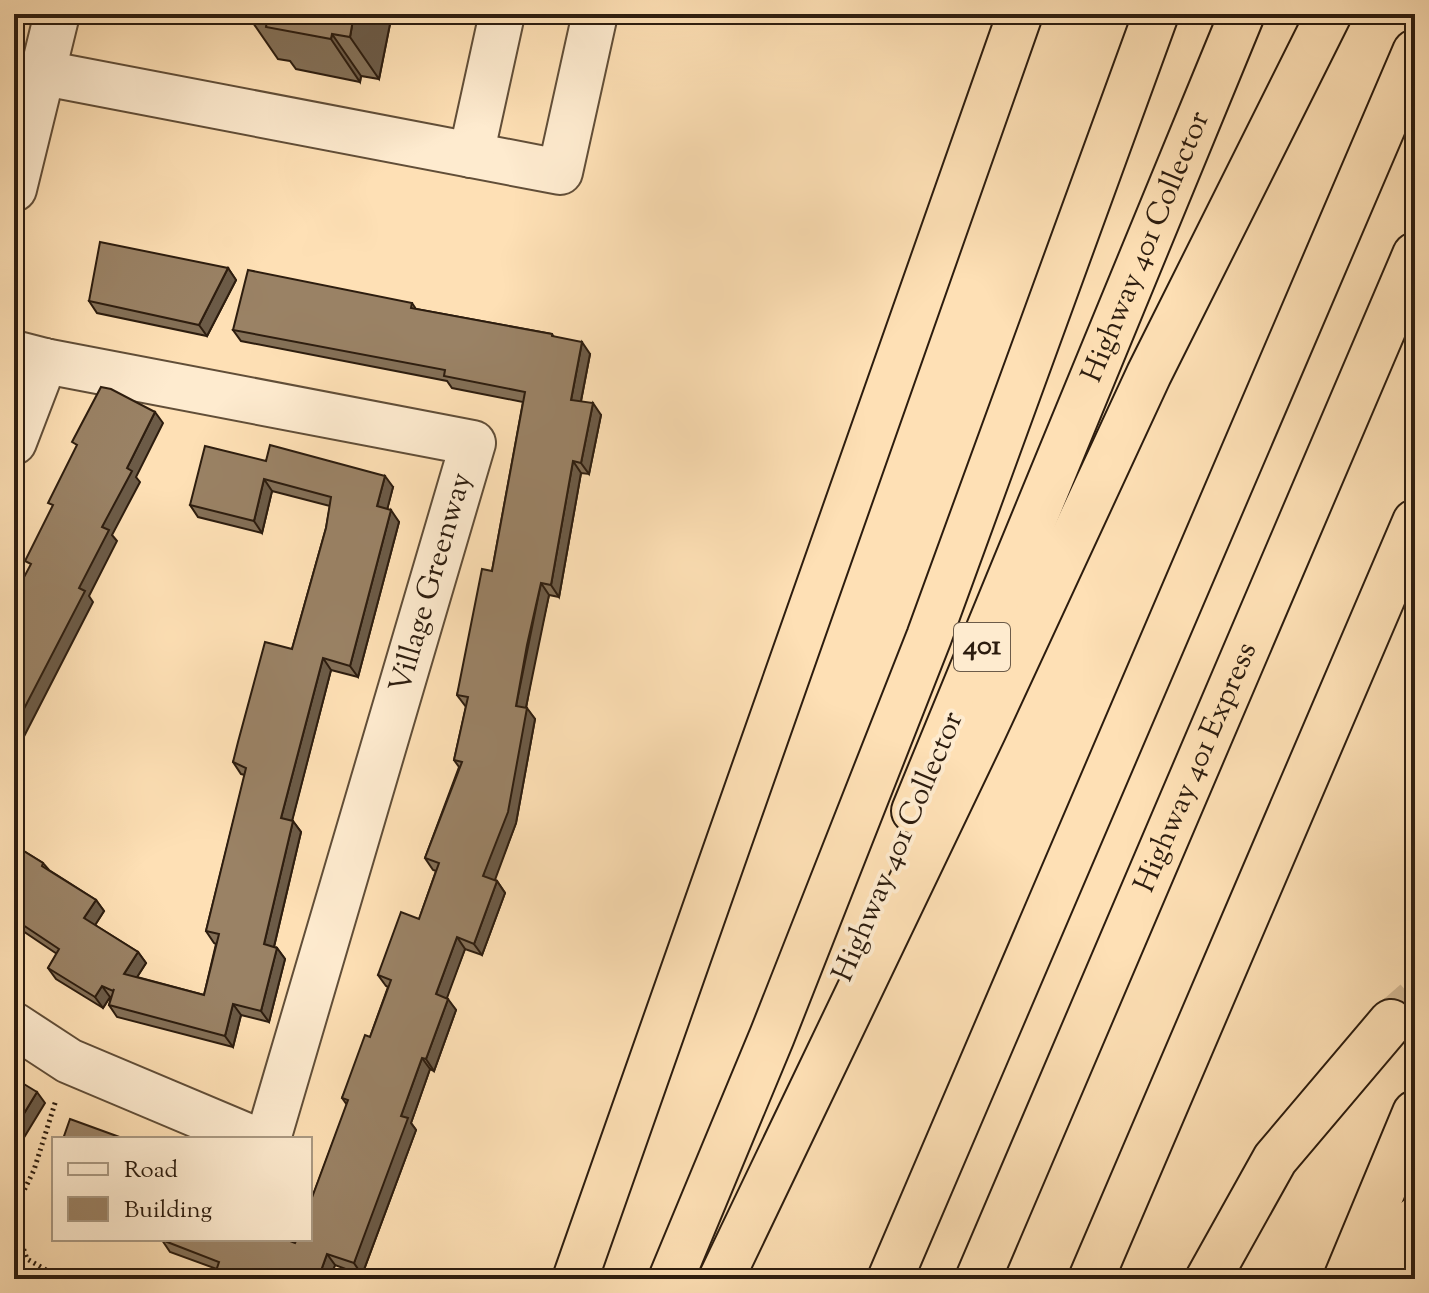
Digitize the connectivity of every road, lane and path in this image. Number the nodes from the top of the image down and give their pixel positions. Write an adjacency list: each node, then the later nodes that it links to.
1 (57, 14): 9 (street)
2 (502, 14): 10 (street)
3 (595, 14): 10 (street)
4 (1020, 14): 26 (highway)
5 (1156, 14): 27 (highway)
6 (1242, 14): 28 (highway, Highway 401 Collector / 401)
7 (1329, 14): 28 (highway)
8 (1415, 52): 29 (highway)
9 (44, 73): 10 (street); 11 (street)
10 (471, 155)
11 (14, 189)
12 (1415, 255): 30 (highway, Highway 401 Express)
13 (30, 357): 14 (street, Village Greenway); 21 (street, Village Greenway)
14 (14, 442)
15 (1415, 522): 31 (highway)
16 (1391, 1022): 32 (highway)
17 (14, 1025): 18 (street)
18 (69, 1061): 20 (street); 22 (path)
19 (1415, 1113): 33 (highway)
20 (249, 1137)
21 (269, 1137)
22 (14, 1211)
23 (1415, 1220): 34 (highway)
24 (14, 1221): 25 (path)
25 (62, 1279)
26 (575, 1279)
27 (671, 1279)
28 (720, 1279)
29 (890, 1279)
30 (978, 1279)
31 (1091, 1279)
32 (1208, 1279)
33 (1346, 1279)
34 (1387, 1279)

